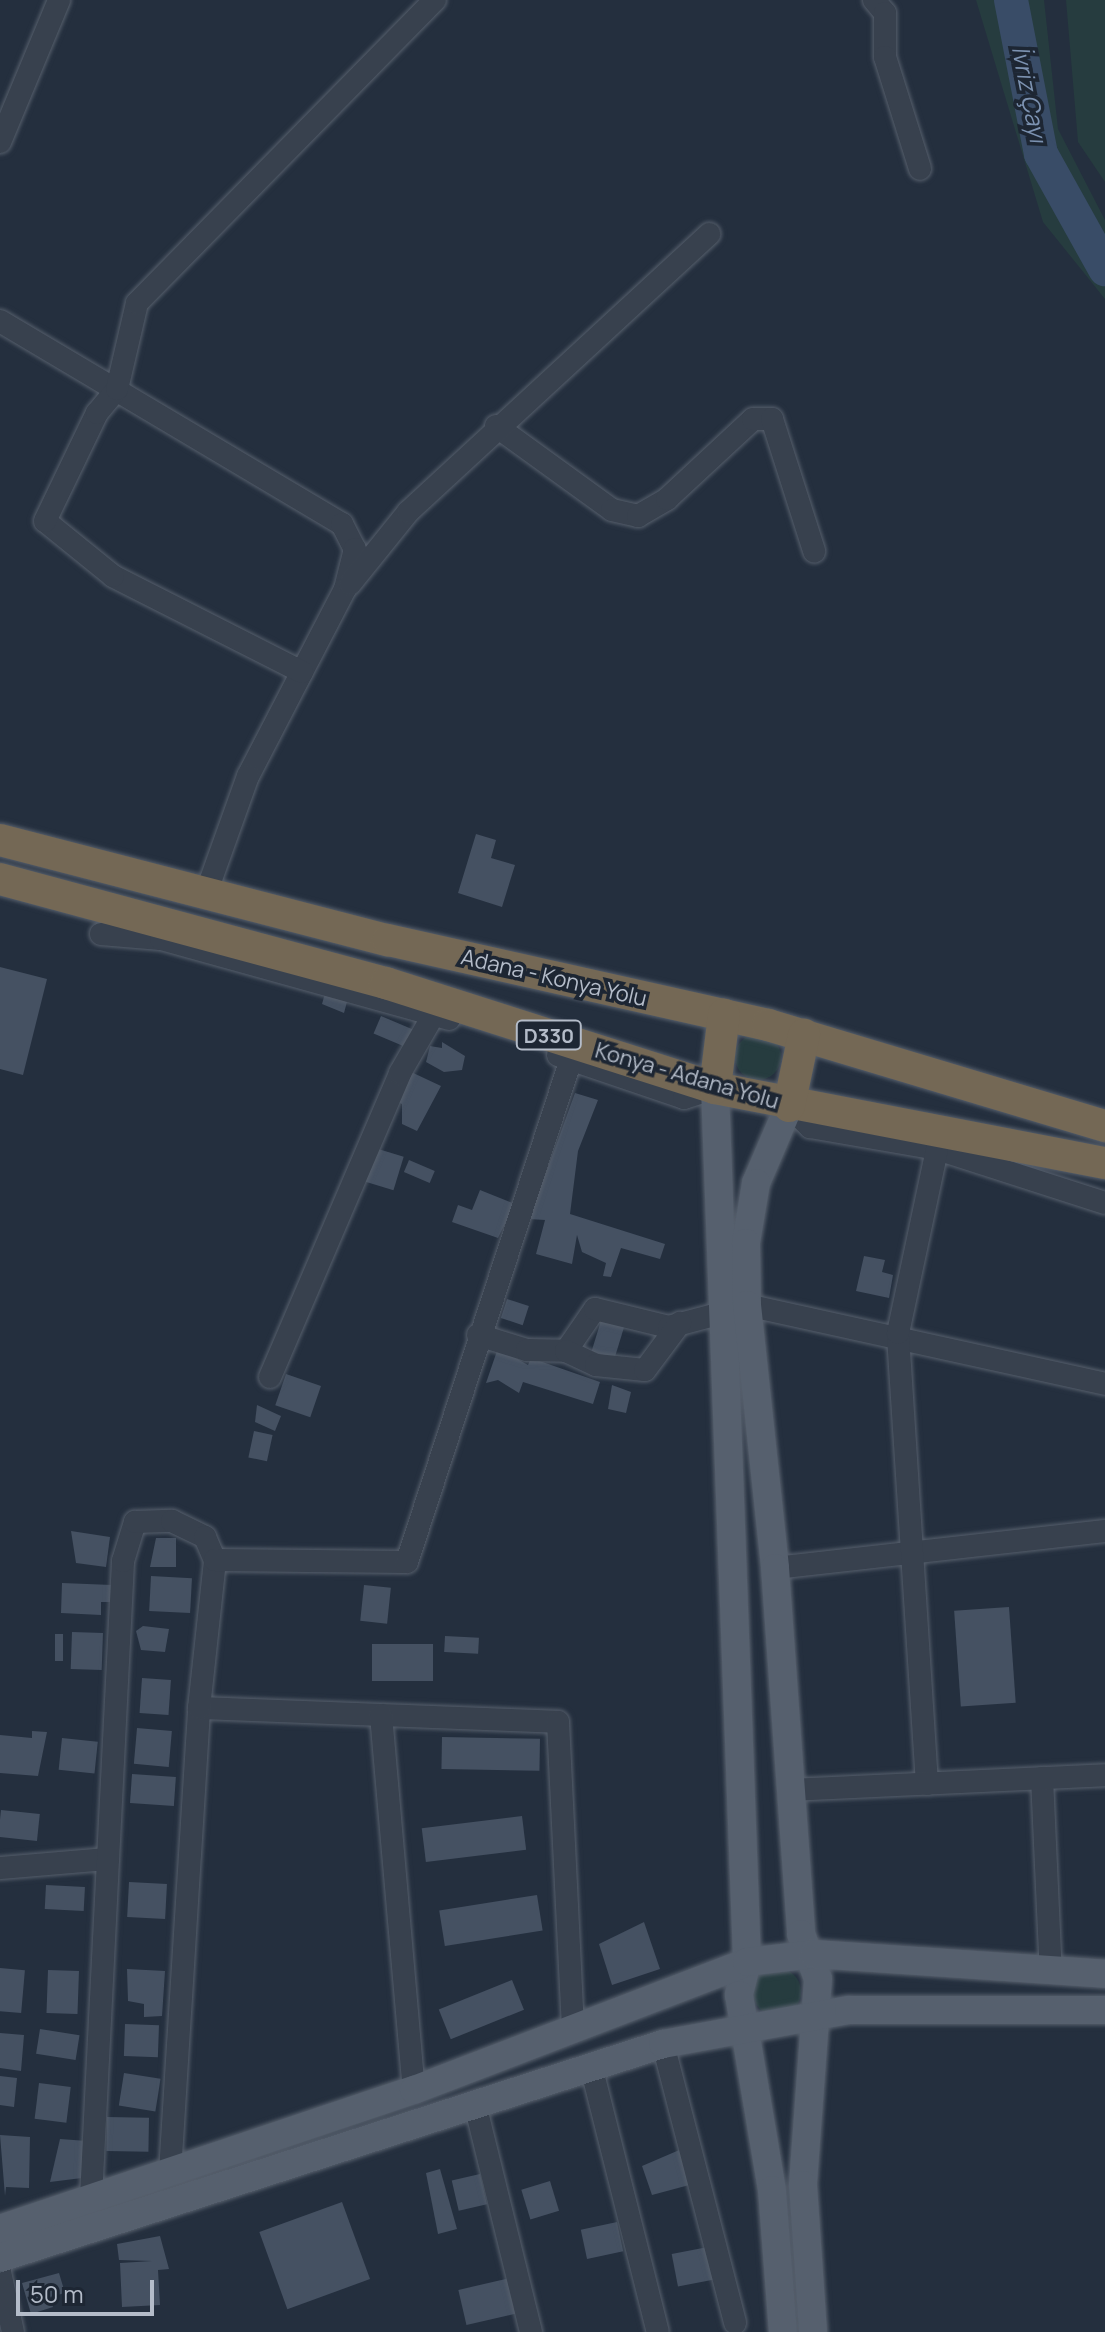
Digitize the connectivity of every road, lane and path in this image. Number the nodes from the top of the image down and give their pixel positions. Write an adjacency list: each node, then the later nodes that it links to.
1 (59, 0): 4 (street)
2 (435, 0): 8 (street)
3 (874, 0): 5 (street)
4 (1, 137)
5 (920, 169)
6 (709, 234): 9 (street)
7 (0, 321): 8 (street)
8 (117, 389): 11 (street); 12 (street)
9 (496, 426): 10 (street); 11 (street)
10 (814, 551)
11 (345, 589): 12 (street)
12 (302, 672): 15 (street)
13 (0, 840): 15 (highway, Adana - Konya Yolu / D330)
14 (0, 879): 21 (highway, Konya - Adana Yolu / D330)
15 (206, 893): 18 (highway, Adana - Konya Yolu / D330)
16 (101, 934): 17 (street)
17 (434, 1014): 20 (street); 32 (street)
18 (724, 1015): 19 (highway, Adana - Konya Yolu / D330); 21 (highway)
19 (804, 1035): 22 (highway); 23 (highway, Adana - Konya Yolu / D330)
20 (571, 1059): 21 (street); 30 (street)
21 (715, 1088): 22 (highway, Konya - Adana Yolu / D330); 27 (main road)
22 (789, 1106): 24 (street); 25 (highway, Konya - Adana Yolu / D330); 27 (main road)
23 (1105, 1126)
24 (937, 1149): 26 (street); 29 (street)
25 (1105, 1163)
26 (1105, 1203)
27 (734, 1309): 28 (street); 29 (street); 37 (main road); 47 (main road)
28 (680, 1323): 31 (street); 31 (street)
29 (898, 1333): 33 (street); 35 (street)
30 (478, 1335): 31 (street); 36 (street)
31 (566, 1351)
32 (270, 1377)
33 (1105, 1384)
34 (1105, 1531): 35 (street)
35 (913, 1552): 37 (street); 42 (street)
36 (215, 1560): 38 (street); 44 (street)
37 (775, 1568): 43 (main road)
38 (199, 1708): 39 (street); 58 (street)
39 (381, 1715): 53 (street); 56 (street)
40 (1105, 1775): 41 (street)
41 (1042, 1778): 42 (street); 48 (street)
42 (927, 1784): 43 (street)
43 (790, 1790): 46 (main road)
44 (108, 1859): 45 (street); 59 (street)
45 (0, 1868)
46 (809, 1955): 47 (main road); 48 (main road); 51 (main road)
47 (747, 1962): 52 (main road); 53 (main road)
48 (1051, 1973): 49 (main road)
49 (1105, 1974)
50 (1105, 2010): 51 (main road)
51 (815, 2016): 52 (main road); 68 (main road)
52 (748, 2028): 54 (main road); 67 (main road)
53 (573, 2031): 56 (main road)
54 (663, 2044): 55 (main road); 63 (street)
55 (591, 2066): 57 (main road); 66 (street)
56 (414, 2090): 58 (main road)
57 (475, 2104): 61 (main road); 65 (street)
58 (170, 2172): 59 (main road)
59 (91, 2198): 60 (main road)
60 (0, 2229)
61 (0, 2258)
62 (0, 2272): 64 (street)
63 (735, 2323)
64 (13, 2332)
65 (531, 2332)
66 (658, 2332)
67 (783, 2332)
68 (813, 2332)

